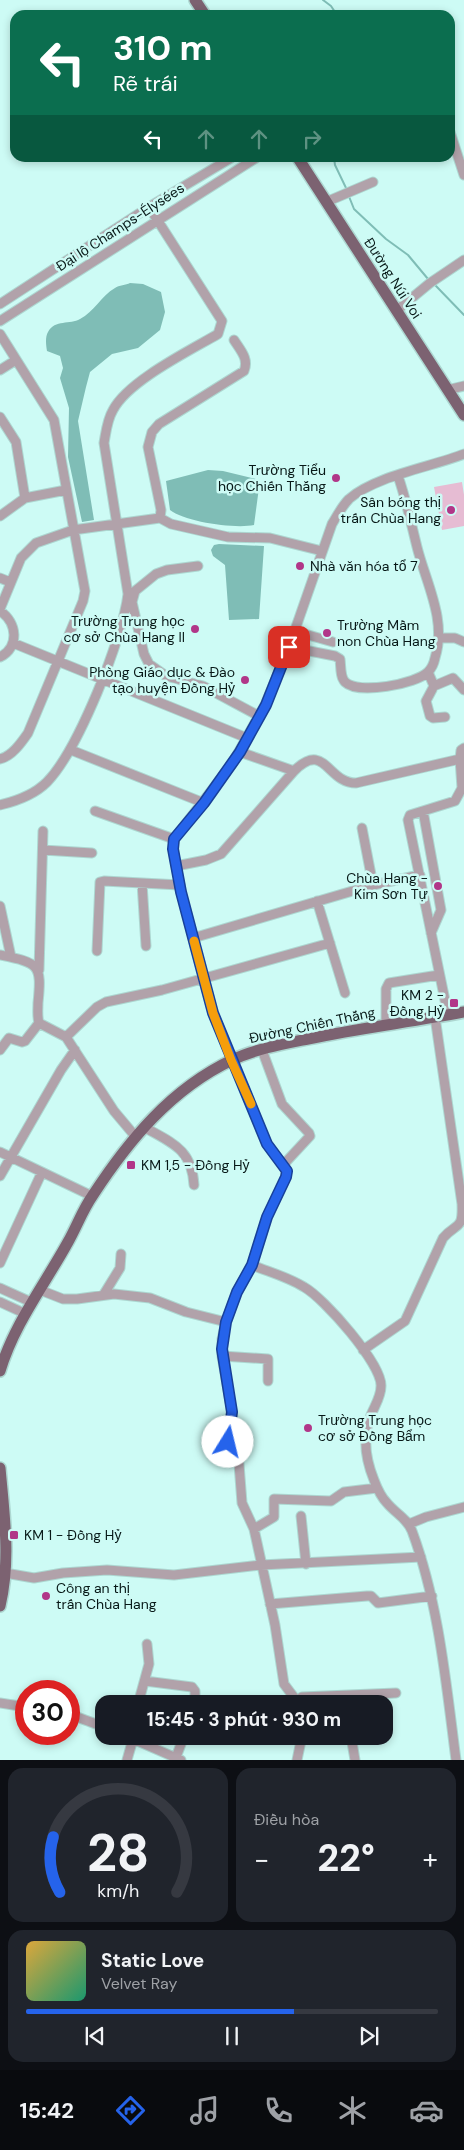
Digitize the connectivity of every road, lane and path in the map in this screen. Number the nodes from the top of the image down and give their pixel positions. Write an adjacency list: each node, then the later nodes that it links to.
1 (455, 147): 5 (street)
2 (224, 162): 8 (street, Đại lộ Champs-Élysées)
3 (250, 162): 9 (street, Đại lộ Champs-Élysées)
4 (301, 162): 7 (main road, Đường Núi Voi)
5 (464, 175)
6 (373, 182): 7 (street)
7 (326, 202): 12 (main road, Đường Núi Voi)
8 (150, 207): 9 (street); 11 (street, Đại lộ Champs-Élysées)
9 (157, 219): 13 (street, Đại lộ Champs-Élysées); 29 (street)
10 (464, 260): 12 (street)
11 (0, 304)
12 (396, 311): 19 (main road, Đường Núi Voi)
13 (0, 321)
14 (0, 334): 16 (street)
15 (234, 340): 28 (street)
16 (16, 360): 17 (street); 25 (street)
17 (0, 370)
18 (464, 386): 19 (street)
19 (447, 390): 20 (main road, Đường Núi Voi)
20 (464, 415)
21 (0, 417): 22 (street)
22 (3, 429): 26 (street)
23 (464, 454): 24 (street)
24 (398, 476): 31 (street); 37 (street)
25 (66, 490): 26 (street); 30 (street)
26 (25, 498): 27 (street)
27 (0, 516)
28 (160, 518): 29 (street); 31 (street)
29 (117, 523): 30 (street); 45 (street)
30 (73, 530): 34 (street); 43 (street)
31 (322, 551): 36 (street)
32 (198, 566): 48 (street)
33 (0, 578): 34 (street)
34 (10, 582): 35 (street)
35 (0, 610): 40 (street)
36 (294, 631): 38 (street); 41 (street)
37 (438, 638): 39 (street); 44 (street)
38 (333, 642)
39 (464, 642)
40 (13, 643): 42 (street); 43 (street)
41 (289, 647): 44 (street); 48 (street)
42 (0, 657)
43 (57, 661): 45 (street); 54 (street)
44 (428, 672): 46 (street)
45 (102, 679): 50 (street); 52 (street)
46 (434, 686): 47 (street); 49 (street)
47 (464, 690)
48 (259, 716): 50 (street)
49 (445, 717)
50 (247, 738): 53 (street)
51 (464, 748): 55 (street)
52 (71, 750): 57 (street); 58 (street)
53 (240, 752): 56 (street); 57 (street)
54 (0, 758)
55 (460, 759): 56 (street); 60 (street)
56 (294, 771): 66 (street)
57 (204, 803): 63 (street)
58 (0, 805)
59 (95, 811): 63 (street)
60 (423, 811): 67 (street); 73 (street)
61 (362, 828): 70 (street)
62 (43, 831): 64 (street)
63 (174, 839): 66 (street)
64 (42, 850): 65 (street); 80 (street)
65 (92, 853)
66 (176, 866): 69 (street)
67 (420, 875): 70 (street); 73 (street)
68 (142, 884): 69 (street); 76 (street); 77 (street)
69 (180, 885): 74 (street)
70 (373, 885): 71 (street)
71 (317, 902): 74 (street); 75 (street)
72 (0, 906): 79 (street)
73 (431, 933): 81 (street)
74 (193, 938): 82 (street)
75 (330, 943): 82 (street); 83 (street)
76 (146, 946)
77 (97, 951)
78 (0, 955): 79 (street)
79 (11, 957): 80 (street)
80 (39, 970): 87 (street)
81 (439, 975): 85 (street); 88 (street)
82 (204, 979): 89 (street); 93 (street)
83 (346, 994)
84 (464, 1012): 85 (main road, Đường Chiến Thắng)
85 (448, 1015): 86 (main road, Đường Chiến Thắng)
86 (435, 1018): 88 (main road, Đường Chiến Thắng); 113 (street)
87 (39, 1023): 89 (street); 90 (street)
88 (386, 1024): 92 (main road, Đường Chiến Thắng)
89 (66, 1037): 91 (street)
90 (0, 1050)
91 (75, 1050): 95 (street); 97 (street)
92 (262, 1050): 93 (main road, Đường Chiến Thắng); 98 (street)
93 (231, 1060): 94 (main road, Đường Chiến Thắng); 98 (street)
94 (144, 1127): 95 (main road, Đường Chiến Thắng); 101 (street)
95 (135, 1136): 102 (main road, Đường Chiến Thắng)
96 (0, 1152): 97 (street)
97 (11, 1157): 99 (street); 100 (street)
98 (284, 1164): 105 (street)
99 (42, 1172): 102 (street); 104 (street)
100 (0, 1176)
101 (194, 1185)
102 (92, 1196): 107 (main road, Đường Chiến Thắng)
103 (121, 1254): 108 (street)
104 (0, 1262)
105 (252, 1265): 112 (street); 113 (street)
106 (0, 1288): 110 (street)
107 (40, 1290): 108 (street); 110 (main road, Đường Chiến Thắng)
108 (104, 1294): 112 (street)
109 (0, 1302): 111 (street)
110 (31, 1302): 111 (main road, Đường Chiến Thắng)
111 (26, 1314): 115 (main road, Đường Chiến Thắng)
112 (226, 1322): 114 (street)
113 (363, 1350): 118 (street)
114 (222, 1356): 116 (street); 122 (street)
115 (0, 1371)
116 (268, 1381)
117 (0, 1468): 126 (main road)
118 (378, 1488): 121 (street); 122 (street)
119 (464, 1508): 121 (street)
120 (301, 1516): 124 (street)
121 (409, 1524): 123 (street)
122 (254, 1529): 125 (street)
123 (421, 1557): 124 (street); 127 (street)
124 (306, 1564): 125 (street)
125 (261, 1565): 126 (street); 128 (street)
126 (6, 1573): 129 (main road)
127 (432, 1596): 128 (street); 150 (street)
128 (270, 1604): 135 (street)
129 (0, 1606)
130 (147, 1644): 131 (street)
131 (145, 1681): 133 (street); 134 (street)
132 (396, 1693): 136 (street)
133 (141, 1695)
134 (195, 1695)
135 (293, 1695)
136 (349, 1695)
137 (0, 1703): 138 (street)
138 (15, 1705)
139 (80, 1718): 140 (street)
140 (95, 1724)
141 (128, 1745): 147 (street)
142 (146, 1745): 146 (street)
143 (181, 1745): 146 (street)
144 (300, 1745): 148 (street)
145 (352, 1745): 149 (street)
146 (177, 1759)
147 (127, 1760)
148 (297, 1760)
149 (355, 1760)
150 (456, 1760)

